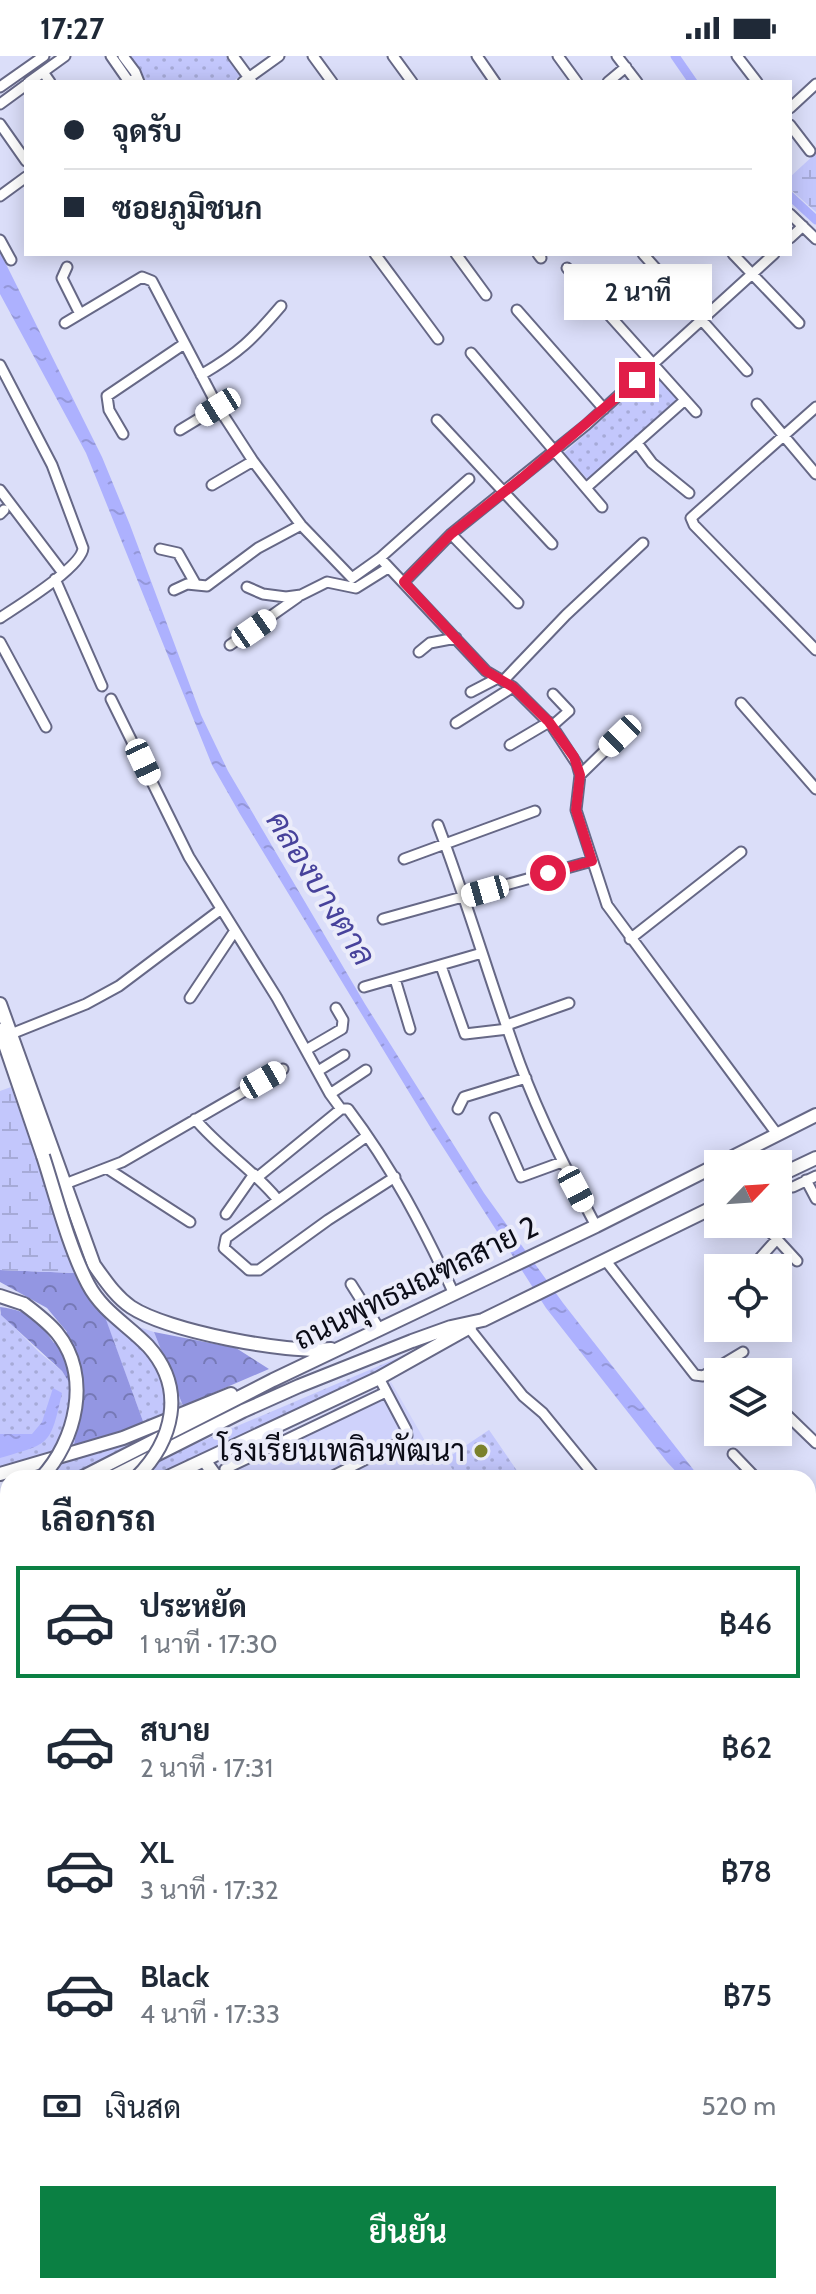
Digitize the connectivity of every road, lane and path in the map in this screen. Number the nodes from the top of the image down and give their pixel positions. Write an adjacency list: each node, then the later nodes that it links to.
1 (44, 56): 13 (street)
2 (65, 56): 15 (street)
3 (111, 56): 18 (street)
4 (123, 56): 19 (street)
5 (233, 56): 20 (street)
6 (279, 56): 21 (street)
7 (313, 56): 22 (street)
8 (393, 56): 23 (street)
9 (477, 56): 24 (street)
10 (558, 56): 25 (street)
11 (617, 56): 14 (street)
12 (737, 56): 28 (street)
13 (33, 59): 31 (street)
14 (626, 67): 26 (street); 27 (street)
15 (43, 72): 16 (street); 17 (street)
16 (32, 80)
17 (49, 80)
18 (130, 80)
19 (136, 80)
20 (247, 80)
21 (249, 80)
22 (331, 80)
23 (411, 80)
24 (494, 80)
25 (576, 80)
26 (610, 80)
27 (636, 80)
28 (755, 80)
29 (816, 84): 33 (street)
30 (24, 86): 32 (street)
31 (0, 87)
32 (0, 104)
33 (792, 106)
34 (0, 124): 37 (street)
35 (792, 128): 36 (street)
36 (810, 151)
37 (24, 158)
38 (24, 178): 39 (street)
39 (0, 196)
40 (792, 216): 41 (street)
41 (803, 226): 42 (street); 43 (street)
42 (792, 236)
43 (816, 239)
44 (0, 240): 50 (street)
45 (376, 256): 61 (street)
46 (457, 256): 54 (street)
47 (645, 256): 58 (street)
48 (735, 256): 53 (street)
49 (772, 256): 53 (street)
50 (11, 260)
51 (67, 267): 57 (street)
52 (567, 268): 65 (street)
53 (752, 275): 58 (street); 60 (street)
54 (486, 295)
55 (281, 306): 67 (street)
56 (517, 310): 72 (street)
57 (80, 314): 59 (street); 62 (street)
58 (702, 322): 65 (street); 66 (street)
59 (65, 323)
60 (799, 323)
61 (438, 339)
62 (184, 344): 67 (street); 76 (street)
63 (471, 353): 79 (street)
64 (0, 365): 96 (street)
65 (653, 365): 68 (street); 72 (street)
66 (747, 371)
67 (201, 375): 70 (street)
68 (685, 400): 73 (street); 78 (street)
69 (757, 404): 77 (street)
70 (218, 407): 75 (street); 80 (street)
71 (816, 407): 77 (street)
72 (604, 409): 79 (street)
73 (696, 412)
74 (437, 420): 86 (street)
75 (180, 430)
76 (123, 434)
77 (783, 437): 81 (street); 107 (street)
78 (637, 443): 84 (street); 87 (street)
79 (556, 450): 84 (street); 86 (street)
80 (253, 461): 83 (street); 89 (street)
81 (816, 474)
82 (469, 479): 94 (street)
83 (212, 485)
84 (587, 487): 88 (street)
85 (0, 490): 96 (street)
86 (505, 492): 90 (street); 92 (street)
87 (689, 493)
88 (602, 507)
89 (301, 525): 94 (street); 98 (street)
90 (451, 534): 97 (street); 102 (street)
91 (643, 543): 109 (street)
92 (552, 544)
93 (160, 549): 98 (street)
94 (380, 558): 95 (street)
95 (388, 568): 97 (street); 101 (street)
96 (59, 576): 103 (street); 110 (street)
97 (404, 582): 104 (street)
98 (195, 583): 100 (street)
99 (247, 587): 101 (street)
100 (174, 590)
101 (301, 595): 106 (street)
102 (518, 603)
103 (0, 618)
104 (456, 638): 108 (street); 109 (street)
105 (0, 642): 118 (street)
106 (230, 645)
107 (816, 650)
108 (419, 652)
109 (501, 680): 111 (street); 112 (street)
110 (102, 686)
111 (513, 687): 116 (street); 117 (street)
112 (471, 692)
113 (553, 694): 117 (street)
114 (111, 699): 130 (street)
115 (741, 703): 122 (street)
116 (456, 723)
117 (551, 724): 120 (street); 121 (street)
118 (46, 727)
119 (620, 736): 121 (street)
120 (510, 745)
121 (580, 775): 128 (street)
122 (816, 789)
123 (535, 811): 125 (street)
124 (438, 825): 125 (street)
125 (445, 844): 127 (street); 129 (street)
126 (741, 852): 133 (street)
127 (404, 859)
128 (592, 861): 129 (street); 133 (street)
129 (465, 897): 131 (street); 134 (street)
130 (220, 910): 132 (street); 144 (street)
131 (383, 919)
132 (234, 932): 138 (street); 145 (street)
133 (630, 939): 157 (street)
134 (482, 953): 135 (street); 142 (street)
135 (441, 966): 136 (street); 142 (street)
136 (395, 979): 137 (street); 143 (street)
137 (364, 987)
138 (190, 998)
139 (569, 1003): 142 (street)
140 (0, 1004): 144 (main road)
141 (336, 1008): 145 (street)
142 (508, 1027): 150 (street)
143 (410, 1029)
144 (5, 1032): 166 (main road); 197 (main road, bridge)
145 (306, 1050): 149 (street)
146 (344, 1055): 149 (street)
147 (283, 1069): 156 (street)
148 (366, 1070): 151 (street)
149 (318, 1071): 151 (street)
150 (526, 1078): 153 (street); 160 (street)
151 (330, 1094): 152 (street)
152 (341, 1109): 158 (street); 163 (street)
153 (458, 1109)
154 (816, 1115): 157 (main road, ถนนพุทธมณฑลสาย 2)
155 (495, 1118): 160 (street)
156 (195, 1119): 161 (street); 163 (street)
157 (777, 1134): 173 (main road, ถนนพุทธมณฑลสาย 2)
158 (367, 1136): 164 (street); 169 (street)
159 (816, 1158): 162 (main road)
160 (562, 1162): 173 (street)
161 (108, 1169): 166 (street); 172 (street)
162 (792, 1169)
163 (257, 1175): 169 (street); 171 (street)
164 (395, 1177): 169 (street); 179 (street)
165 (811, 1178): 167 (street); 168 (street)
166 (65, 1184): 184 (main road)
167 (793, 1187)
168 (816, 1199)
169 (278, 1200)
170 (704, 1212): 176 (main road, ถนนพุทธมณฑลสาย 2)
171 (226, 1214)
172 (190, 1222)
173 (596, 1226): 179 (main road, ถนนพุทธมณฑลสาย 2)
174 (777, 1239): 175 (street); 177 (street)
175 (764, 1254)
176 (606, 1261): 181 (main road, ถนนพุทธมณฑลสาย 2); 185 (street)
177 (797, 1261)
178 (351, 1284): 183 (street)
179 (454, 1294): 183 (main road, ถนนพุทธมณฑลสาย 2)
180 (0, 1296): 194 (main road, bridge)
181 (483, 1320): 182 (main road); 196 (main road, ถนนพุทธมณฑลสาย 2)
182 (469, 1328): 186 (main road); 202 (street)
183 (380, 1330): 184 (main road, ถนนพุทธมณฑลสาย 2)
184 (340, 1349): 187 (main road, ถนนพุทธมณฑลสาย 2)
185 (743, 1352)
186 (379, 1378): 188 (street); 192 (main road)
187 (273, 1380): 193 (main road); 195 (main road, ถนนพุทธมณฑลสาย 2)
188 (386, 1392): 200 (street); 201 (street)
189 (792, 1420): 190 (street)
190 (816, 1443)
191 (733, 1454): 203 (street)
192 (204, 1460): 198 (main road); 199 (main road)
193 (14, 1470)
194 (47, 1470)
195 (97, 1470)
196 (126, 1470)
197 (143, 1470)
198 (183, 1470)
199 (216, 1470)
200 (229, 1470)
201 (345, 1470)
202 (589, 1470)
203 (748, 1470)

